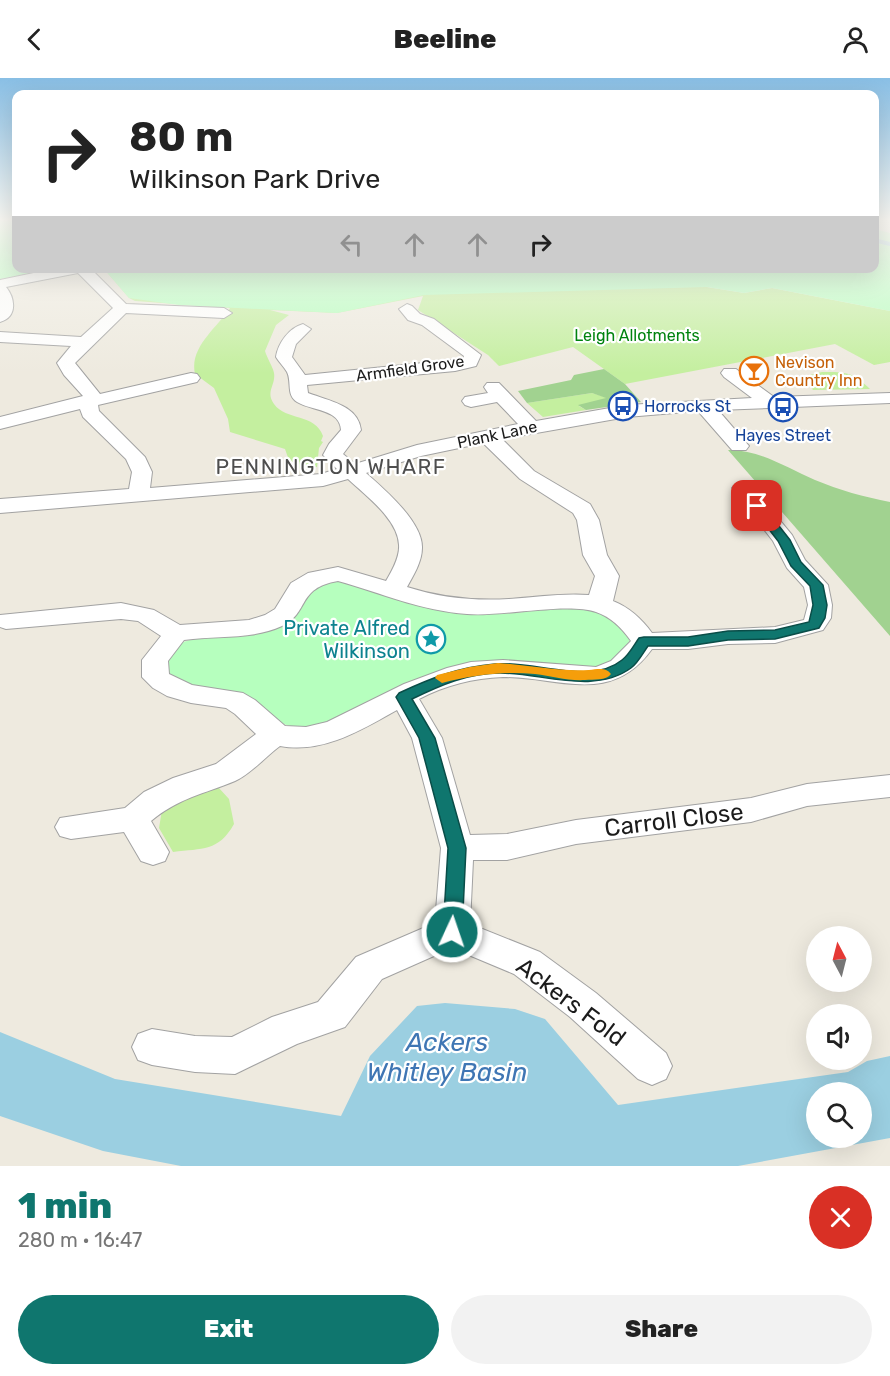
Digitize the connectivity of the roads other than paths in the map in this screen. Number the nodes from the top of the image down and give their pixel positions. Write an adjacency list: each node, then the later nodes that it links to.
1 (60, 273): 3 (street)
2 (88, 273): 5 (street)
3 (0, 284)
4 (0, 290): 8 (street)
5 (122, 308): 7 (street); 11 (street)
6 (406, 309): 14 (street, Armfield Grove)
7 (224, 313)
8 (0, 317)
9 (303, 329): 14 (street)
10 (0, 337): 11 (street)
11 (84, 342): 18 (street)
12 (730, 374): 17 (street)
13 (190, 378): 18 (street)
14 (298, 381): 24 (street)
15 (890, 398): 17 (street, Plank Lane)
16 (471, 401): 21 (street)
17 (771, 402): 19 (street, Plank Lane)
18 (89, 403): 20 (street); 25 (street)
19 (703, 405): 21 (street, Plank Lane); 23 (street)
20 (0, 423)
21 (532, 427): 22 (street, Plank Lane)
22 (486, 436): 24 (street, Plank Lane); 29 (street)
23 (739, 446)
24 (350, 472): 25 (street, Plank Lane); 28 (street)
25 (138, 495): 27 (street, Plank Lane)
26 (746, 500): 32 (street)
27 (0, 506)
28 (394, 589): 29 (street); 31 (street)
29 (599, 605): 32 (street)
30 (6, 621): 31 (street)
31 (176, 634): 34 (street)
32 (644, 641): 33 (street)
33 (404, 697): 34 (street); 38 (street)
34 (275, 734): 36 (street)
35 (890, 786): 38 (street, Carroll Close)
36 (133, 819): 37 (street); 39 (street)
37 (71, 827)
38 (457, 848): 40 (street)
39 (153, 852)
40 (452, 932): 41 (street); 42 (street, Ackers Fold)
41 (152, 1047)
42 (652, 1066)

